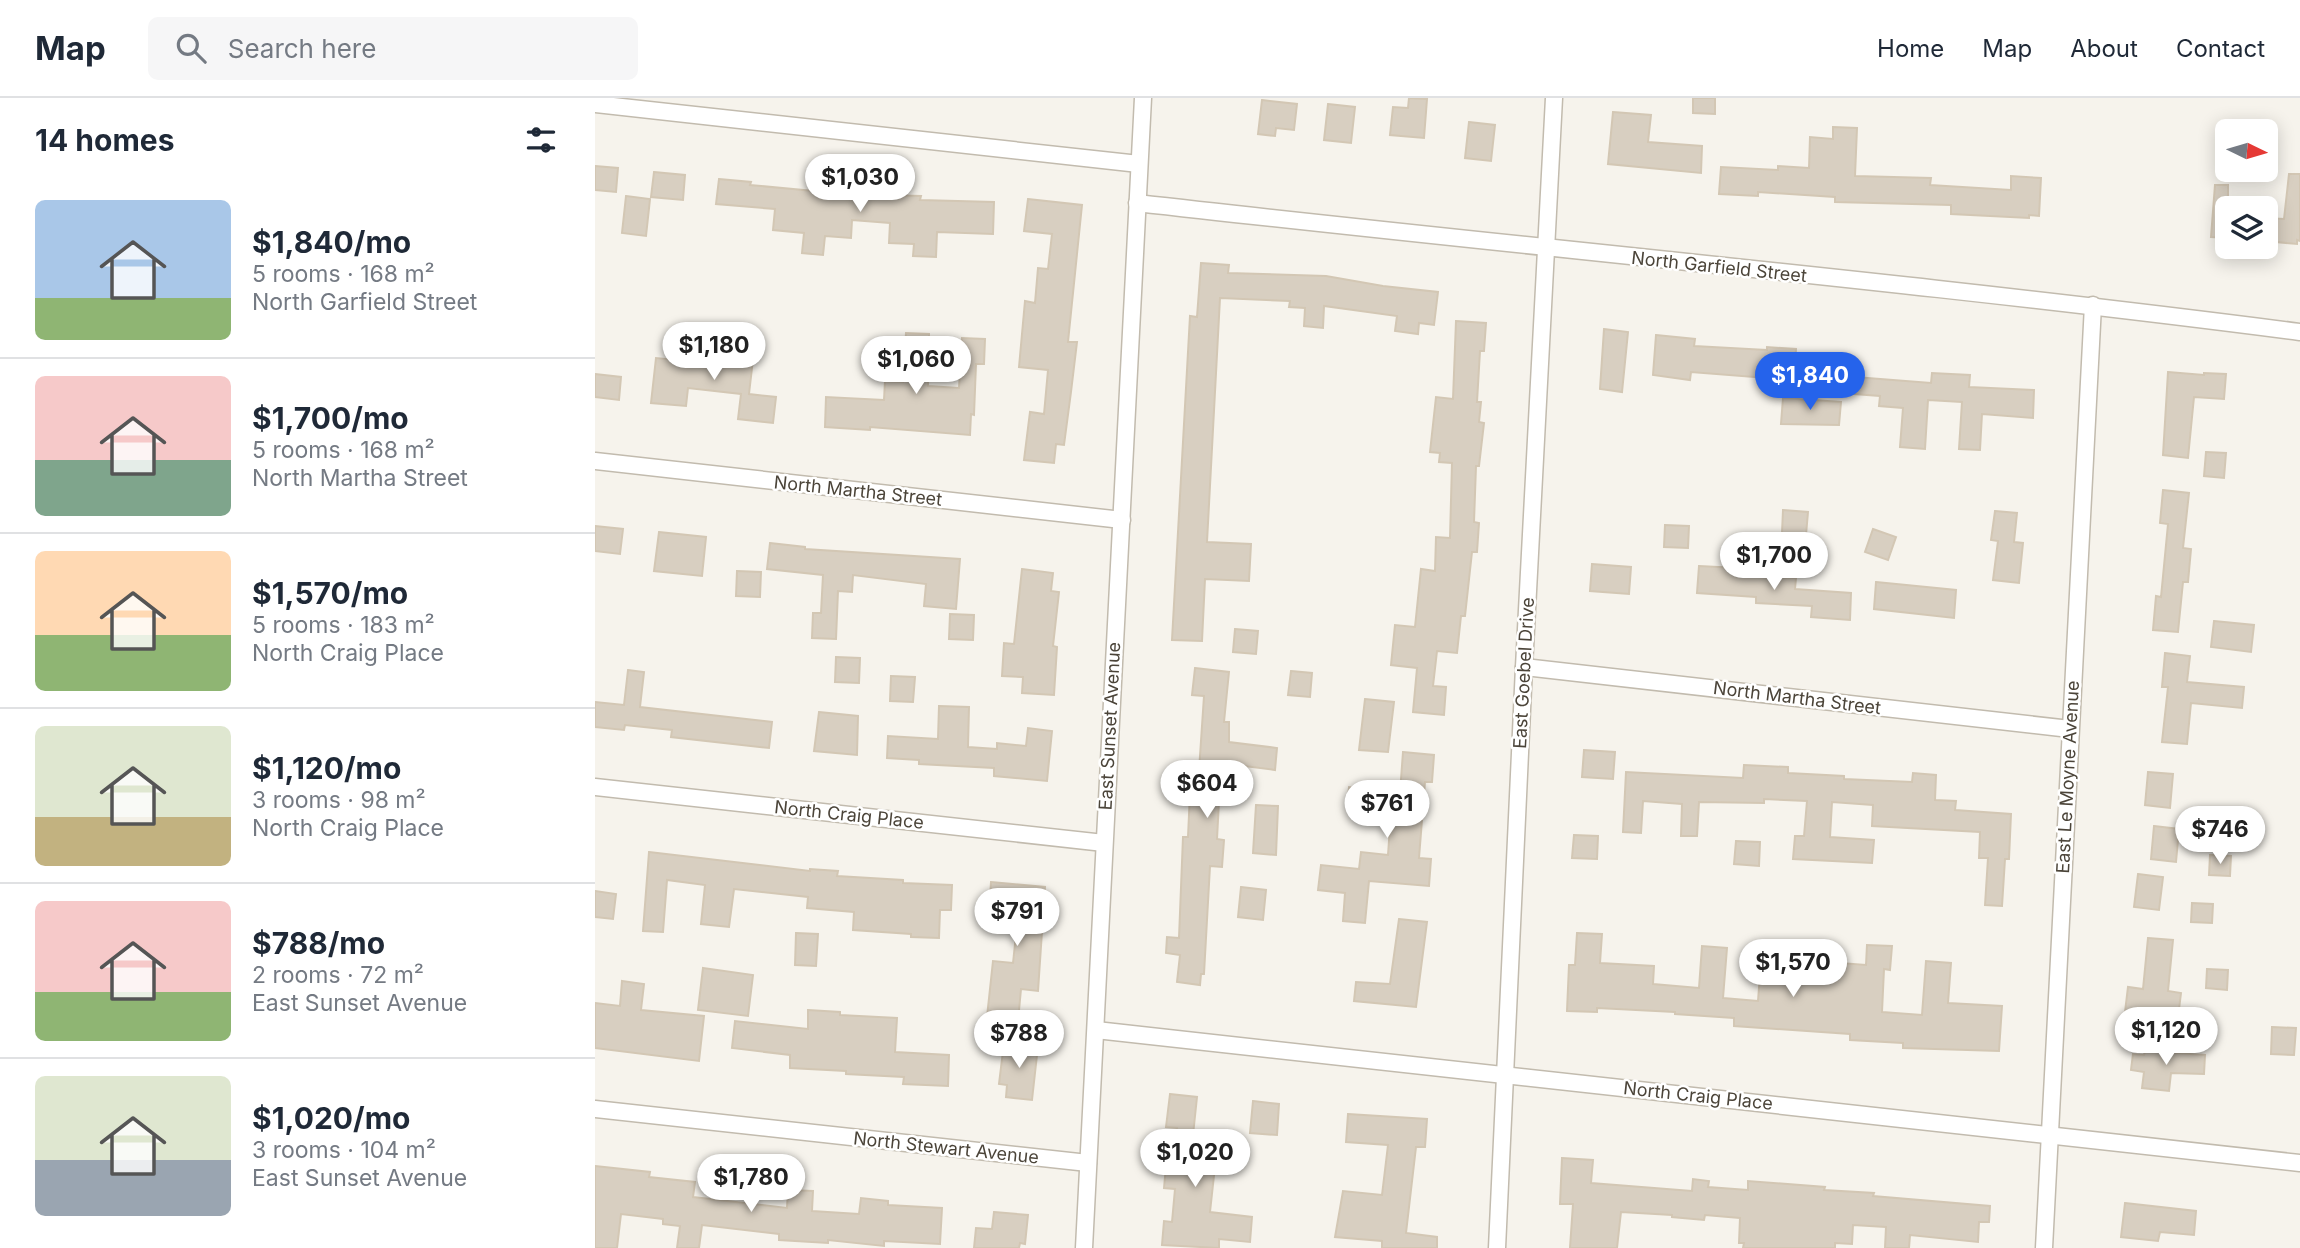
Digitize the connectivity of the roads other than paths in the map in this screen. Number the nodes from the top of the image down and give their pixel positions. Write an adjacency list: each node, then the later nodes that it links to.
1 (1143, 98): 4 (street)
2 (1555, 98): 6 (street, East Goebel Drive)
3 (595, 104): 4 (street)
4 (1139, 164): 5 (street, East Sunset Avenue)
5 (1137, 203): 6 (street, North Garfield Street); 10 (street, East Sunset Avenue)
6 (1546, 249): 7 (street, North Garfield Street); 11 (street, East Goebel Drive)
7 (2093, 305): 8 (street, North Garfield Street); 12 (street, East Le Moyne Avenue)
8 (2300, 332)
9 (595, 461): 10 (street, North Martha Street)
10 (1122, 520): 14 (street, East Sunset Avenue)
11 (1524, 667): 12 (street, North Martha Street); 16 (street, East Goebel Drive)
12 (2070, 729): 18 (street, East Le Moyne Avenue)
13 (595, 787): 14 (street, North Craig Place)
14 (1104, 843): 15 (street, East Sunset Avenue)
15 (1095, 1030): 16 (street, North Craig Place); 19 (street, East Sunset Avenue)
16 (1505, 1075): 18 (street, North Craig Place); 22 (street, East Goebel Drive)
17 (595, 1109): 19 (street, North Stewart Avenue)
18 (2051, 1134): 20 (street, North Craig Place); 23 (street, East Le Moyne Avenue)
19 (1088, 1163): 21 (street, East Sunset Avenue)
20 (2300, 1163)
21 (1084, 1248)
22 (1497, 1248)
23 (2044, 1248)

